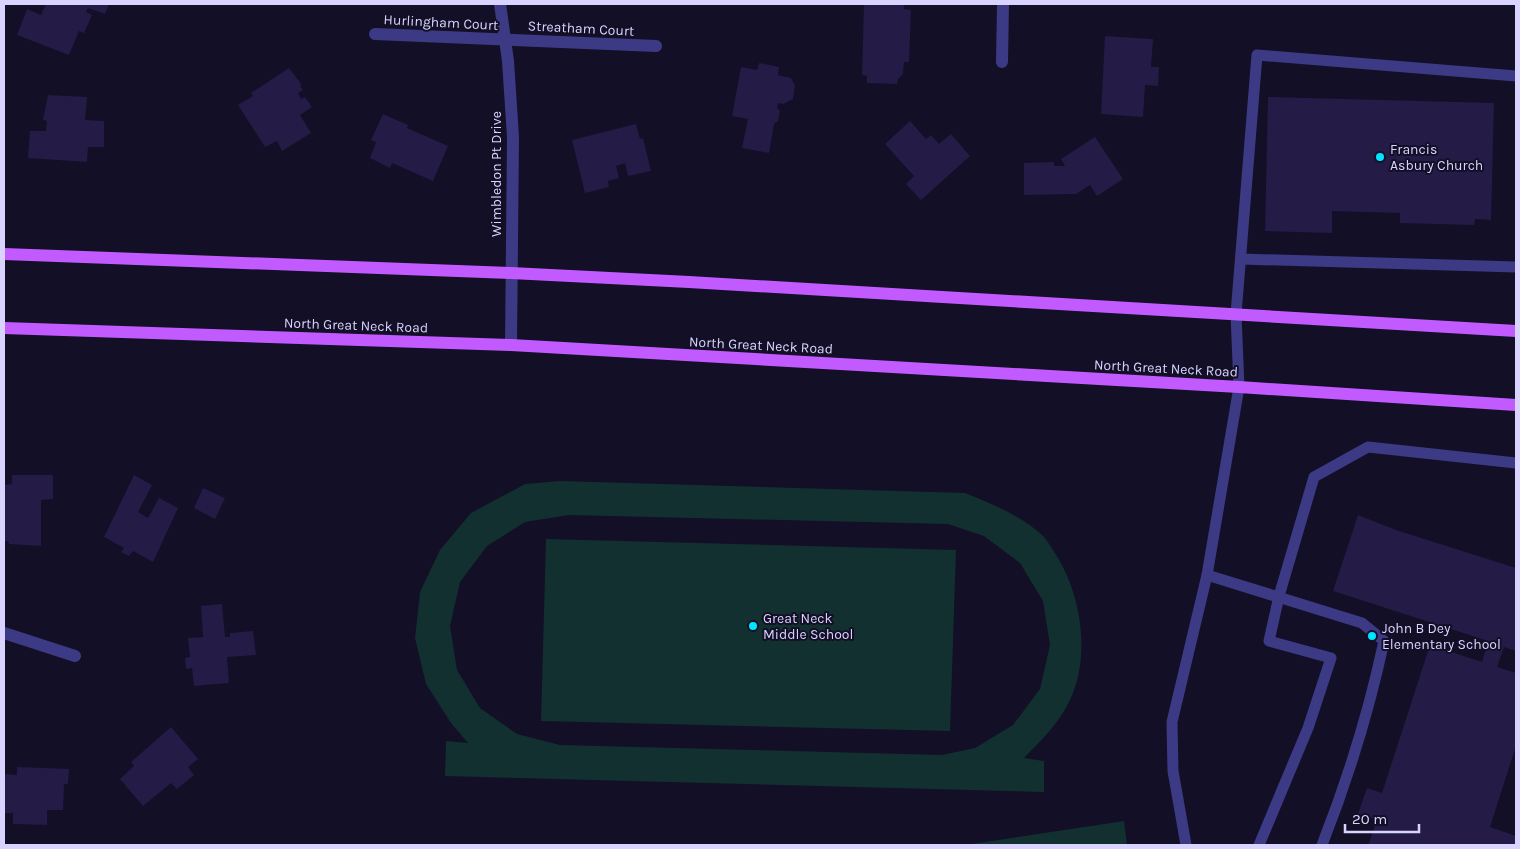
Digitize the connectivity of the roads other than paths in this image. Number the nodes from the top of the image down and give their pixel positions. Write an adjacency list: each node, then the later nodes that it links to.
1 (500, 4): 4 (street, Wimbledon Pt Drive)
2 (1003, 4): 6 (street)
3 (375, 34): 4 (street, Hurlingham Court)
4 (505, 40): 5 (street, Streatham Court); 11 (street, Wimbledon Pt Drive)
5 (656, 46)
6 (1002, 62)
7 (1516, 76): 9 (lane)
8 (4, 254): 11 (main road)
9 (1241, 259): 10 (lane); 12 (lane)
10 (1516, 267)
11 (511, 273): 12 (main road); 15 (street, Wimbledon Pt Drive)
12 (1236, 314): 14 (main road); 16 (lane)
13 (4, 328): 15 (main road, North Great Neck Road)
14 (1516, 331)
15 (511, 345): 16 (main road, North Great Neck Road)
16 (1239, 387): 17 (main road, North Great Neck Road); 19 (lane)
17 (1516, 405)
18 (1516, 463): 20 (lane)
19 (1207, 575): 20 (lane); 23 (lane)
20 (1279, 596): 24 (lane); 25 (lane)
21 (4, 633): 22 (street)
22 (75, 656)
23 (1186, 845)
24 (1259, 845)
25 (1322, 845)

